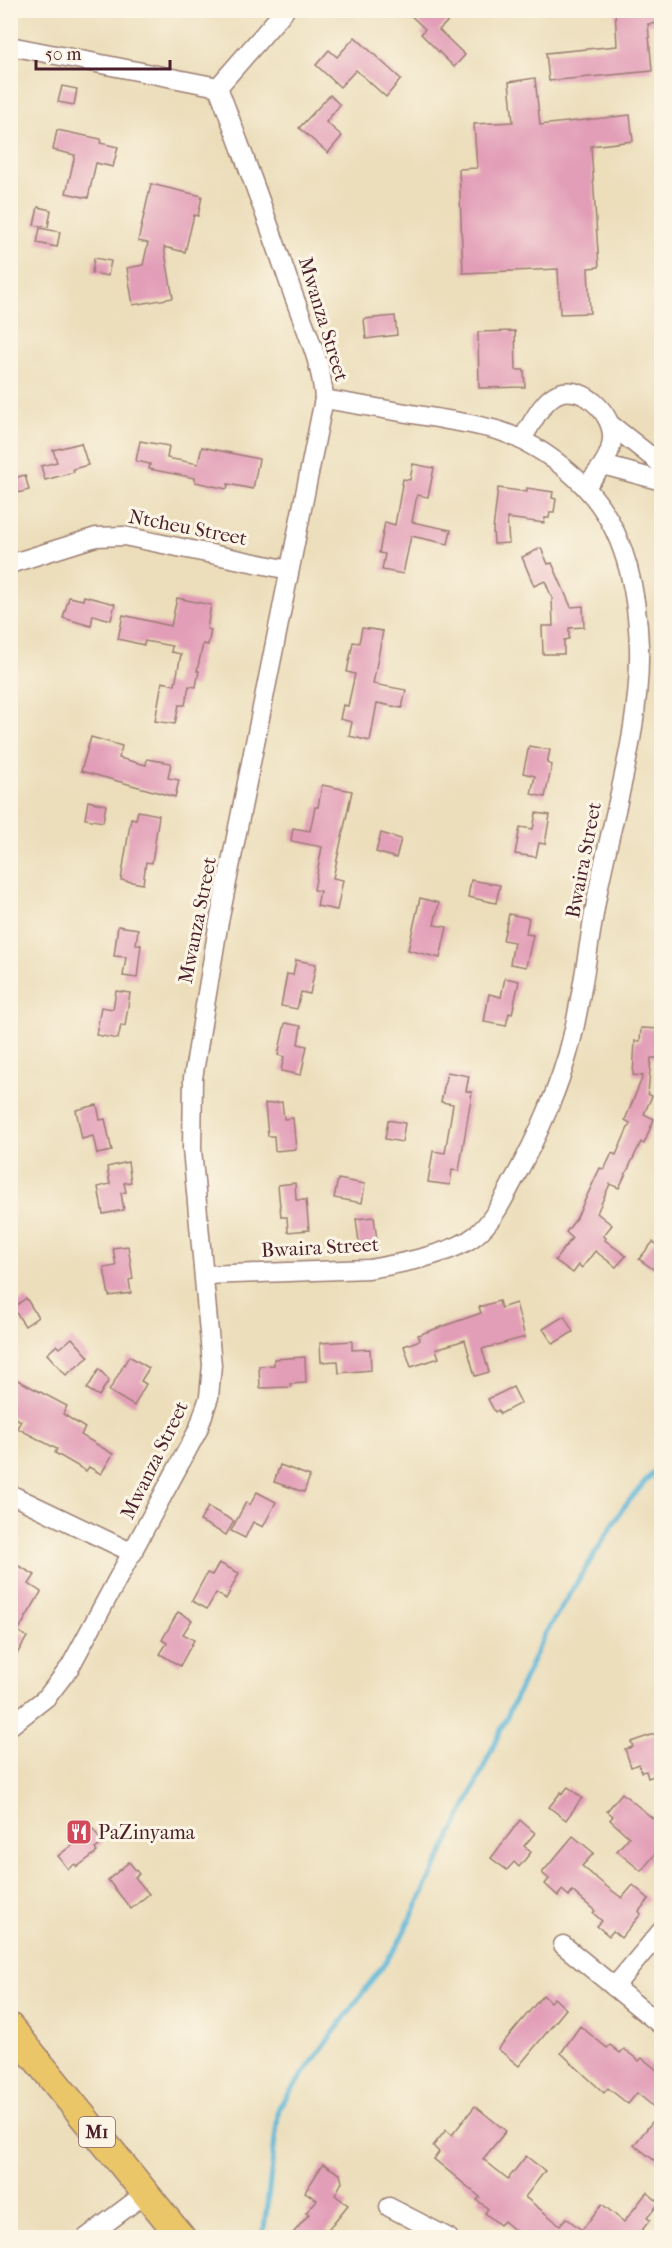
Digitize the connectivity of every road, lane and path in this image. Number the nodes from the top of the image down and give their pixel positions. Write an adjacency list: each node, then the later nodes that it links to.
1 (285, 10): 3 (street)
2 (10, 46): 3 (street)
3 (218, 87): 4 (street, Mwanza Street)
4 (324, 399): 6 (street, Bwaira Street); 12 (street, Mwanza Street)
5 (610, 424): 6 (street); 7 (street); 8 (street)
6 (521, 440): 10 (street, Bwaira Street)
7 (603, 465): 9 (street); 10 (street)
8 (662, 465)
9 (662, 481)
10 (585, 487): 13 (street, Bwaira Street)
11 (10, 564): 12 (street, Ntcheu Street)
12 (289, 570): 13 (street, Mwanza Street)
13 (205, 1275): 15 (street, Mwanza Street)
14 (10, 1494): 15 (street)
15 (134, 1553): 16 (street, Mwanza Street)
16 (10, 1726)
17 (662, 1930): 19 (street)
18 (563, 1944): 19 (street)
19 (615, 1987): 20 (street)
20 (662, 2026)
21 (10, 2027): 22 (highway, M1)
22 (146, 2193): 24 (street); 25 (highway, M1)
23 (389, 2207): 26 (street)
24 (86, 2238)
25 (182, 2238)
26 (449, 2238)

